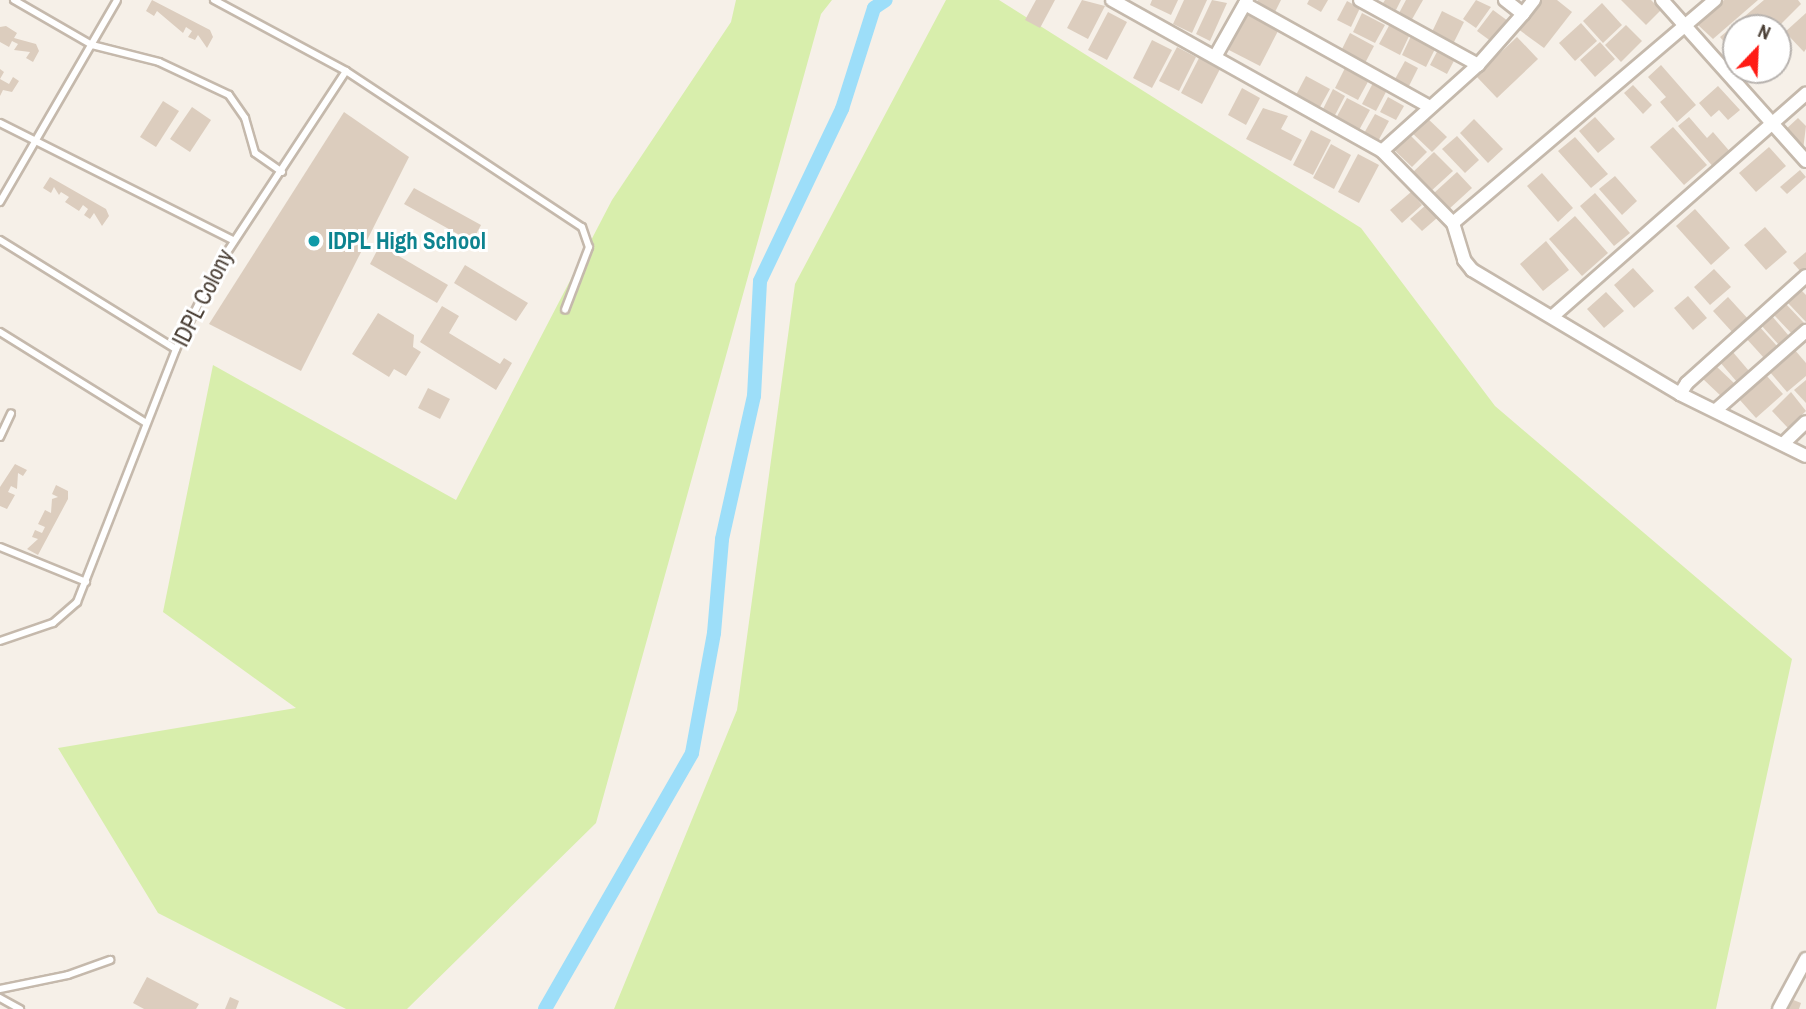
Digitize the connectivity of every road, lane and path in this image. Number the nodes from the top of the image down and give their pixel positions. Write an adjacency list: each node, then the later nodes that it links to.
1 (15, 0): 13 (lane)
2 (117, 0): 13 (lane)
3 (214, 0): 16 (lane)
4 (1112, 0): 14 (street)
5 (1505, 0): 11 (street)
6 (1534, 0): 11 (street)
7 (1662, 0): 12 (street)
8 (1715, 0): 12 (street)
9 (1246, 2): 14 (street); 18 (street)
10 (1369, 2): 15 (street)
11 (1524, 14): 15 (street)
12 (1687, 25): 20 (street); 26 (street)
13 (92, 45): 21 (lane); 24 (lane)
14 (1215, 57): 22 (street)
15 (1478, 65): 18 (street)
16 (346, 71): 24 (lane, IDPL Colony); 30 (lane)
17 (1806, 94): 20 (street)
18 (1428, 106): 22 (street)
19 (0, 123): 21 (lane)
20 (1770, 126): 23 (street); 31 (street)
21 (33, 143): 25 (lane); 28 (lane)
22 (1382, 151): 26 (street)
23 (1806, 161)
24 (282, 172): 28 (lane, IDPL Colony)
25 (0, 202)
26 (1453, 223): 31 (street)
27 (0, 240): 34 (lane)
28 (233, 240): 34 (lane, IDPL Colony)
29 (1806, 276): 35 (street)
30 (565, 310)
31 (1553, 316): 35 (street)
32 (1806, 331): 36 (street)
33 (0, 332): 38 (lane)
34 (176, 349): 38 (lane, IDPL Colony)
35 (1680, 394): 36 (street)
36 (1716, 410): 41 (street)
37 (11, 413): 40 (lane)
38 (146, 422): 44 (lane, IDPL Colony)
39 (1806, 422): 41 (street)
40 (0, 437)
41 (1784, 443): 42 (street)
42 (1806, 456)
43 (0, 547): 44 (lane)
44 (86, 582): 45 (lane, IDPL Colony)
45 (0, 641)
46 (1806, 959): 51 (street)
47 (110, 960): 48 (lane)
48 (0, 989)
49 (0, 998): 50 (lane)
50 (20, 1009)
51 (1779, 1009)

